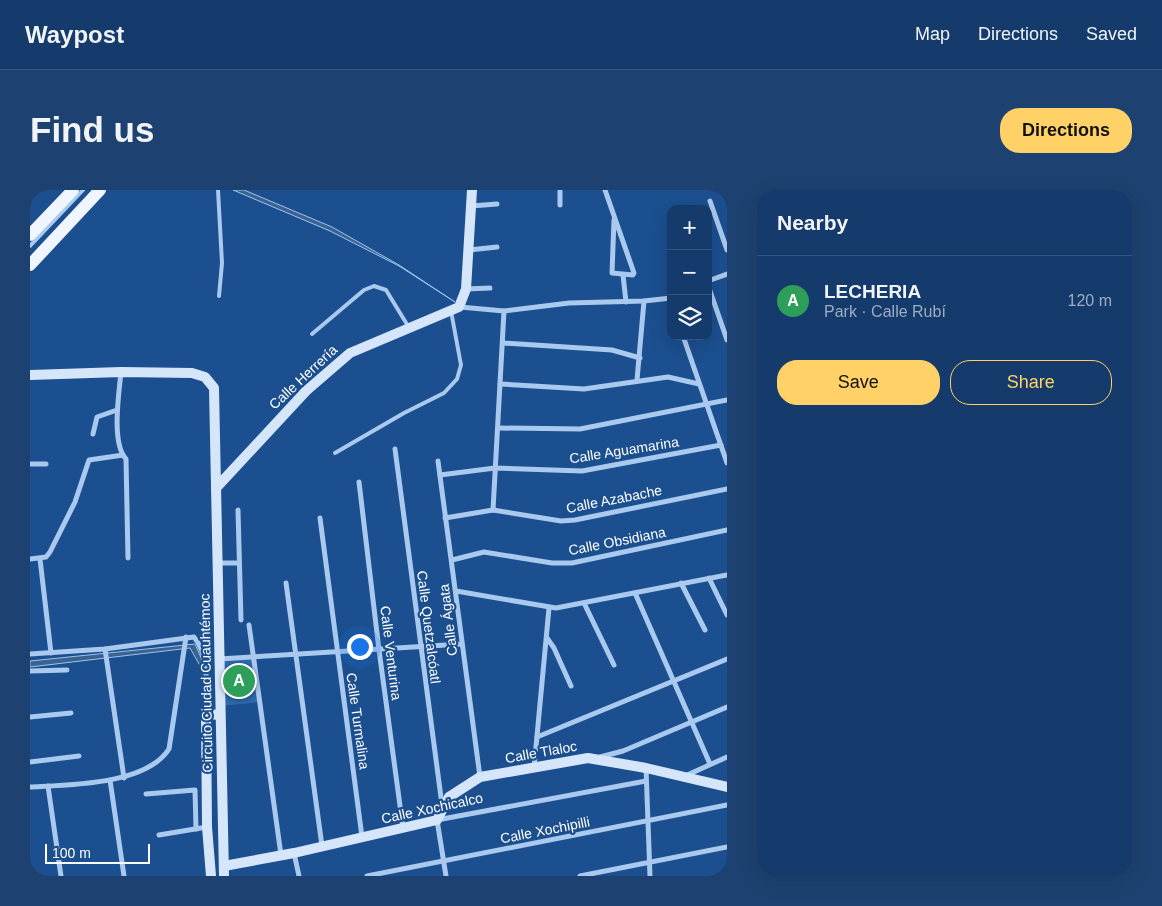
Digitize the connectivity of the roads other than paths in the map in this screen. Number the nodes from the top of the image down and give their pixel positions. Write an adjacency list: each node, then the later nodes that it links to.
1 (73, 190): 14 (main road)
2 (84, 190): 15 (lane)
3 (93, 190): 19 (lane)
4 (100, 190): 20 (main road)
5 (218, 190): 27 (lane)
6 (472, 190): 12 (main road)
7 (560, 190): 11 (street)
8 (605, 190): 13 (street)
9 (710, 201): 18 (street)
10 (497, 204): 12 (street)
11 (560, 205)
12 (471, 206): 17 (main road)
13 (614, 220): 22 (street); 22 (street)
14 (30, 236)
15 (30, 246)
16 (497, 247): 17 (street)
17 (469, 250): 25 (main road)
18 (727, 250)
19 (30, 257)
20 (30, 265)
21 (727, 274): 23 (street)
22 (623, 275): 30 (street)
23 (712, 281)
24 (490, 288): 25 (street)
25 (466, 289): 31 (main road)
26 (712, 295): 36 (street)
27 (219, 296)
28 (667, 299): 29 (street)
29 (644, 301): 30 (street); 38 (street)
30 (626, 302): 32 (street)
31 (455, 309): 32 (street); 33 (main road, Calle Herrería); 51 (lane)
32 (504, 311): 37 (street)
33 (410, 328): 34 (lane); 60 (main road, Calle Herrería)
34 (312, 334)
35 (684, 340): 43 (street)
36 (727, 340)
37 (503, 343): 38 (street); 42 (street)
38 (640, 358): 41 (street)
39 (122, 372): 40 (main road, Circuito Ciudad Cuauhtémoc); 46 (street); 60 (main road, Circuito Ciudad Cuauhtémoc)
40 (30, 375)
41 (637, 380): 42 (street); 43 (street)
42 (500, 384): 47 (street)
43 (699, 384): 45 (street)
44 (727, 400): 45 (street)
45 (707, 406): 47 (street); 49 (street)
46 (117, 410): 48 (street); 52 (street)
47 (498, 428): 57 (street)
48 (93, 434)
49 (721, 445): 54 (street); 57 (street, Calle Aguamarina)
50 (395, 449): 88 (street, Calle Quetzalcóatl)
51 (334, 453)
52 (123, 455): 67 (street); 68 (street)
53 (438, 461): 58 (street, Calle Ágata)
54 (727, 463)
55 (30, 464): 56 (street)
56 (46, 464)
57 (495, 468): 58 (street, Calle Aguamarina); 63 (street)
58 (440, 475): 65 (street, Calle Ágata)
59 (359, 482): 90 (street, Calle Venturina)
60 (216, 488): 71 (main road, Circuito Ciudad Cuauhtémoc)
61 (727, 488): 63 (street, Calle Azabache)
62 (238, 510): 72 (street)
63 (493, 510): 65 (street, Calle Azabache)
64 (320, 518): 92 (street, Calle Turmalina)
65 (445, 518): 70 (street, Calle Ágata)
66 (727, 530): 70 (street, Calle Obsidiana)
67 (128, 558)
68 (40, 559): 69 (street); 91 (street)
69 (30, 560)
70 (452, 560): 77 (street, Calle Ágata)
71 (217, 563): 72 (street); 96 (main road, Circuito Ciudad Cuauhtémoc)
72 (238, 563): 82 (street)
73 (727, 575): 74 (street)
74 (708, 578): 76 (street); 81 (street)
75 (286, 583): 94 (street)
76 (681, 583): 78 (street); 84 (street)
77 (456, 591): 80 (street); 87 (street, Calle Ágata)
78 (635, 593): 79 (street); 101 (street)
79 (584, 603): 80 (street); 98 (street)
80 (549, 608): 85 (street)
81 (727, 615)
82 (241, 620)
83 (250, 625): 95 (street)
84 (705, 630)
85 (546, 638): 102 (street); 109 (street)
86 (186, 640): 89 (street); 105 (street); 121 (street)
87 (462, 644): 88 (street); 119 (street, Calle Ágata)
88 (420, 647): 90 (street); 129 (street, Calle Quetzalcóatl)
89 (105, 650): 91 (street); 121 (street)
90 (379, 650): 92 (street); 133 (street, Calle Venturina)
91 (51, 653): 93 (street)
92 (337, 653): 94 (street); 136 (street, Calle Turmalina)
93 (30, 654)
94 (295, 656): 95 (street); 137 (street)
95 (253, 658): 96 (street); 140 (street)
96 (218, 659): 106 (main road, Circuito Ciudad Cuauhtémoc)
97 (727, 659): 101 (street)
98 (614, 665)
99 (67, 670): 100 (street)
100 (30, 671)
101 (674, 681): 108 (street); 109 (street)
102 (571, 686)
103 (727, 707): 108 (street)
104 (71, 713): 107 (street)
105 (206, 714): 106 (main road); 132 (main road)
106 (220, 715): 143 (main road, Circuito Ciudad Cuauhtémoc)
107 (30, 717)
108 (691, 722): 110 (street); 115 (street)
109 (537, 737): 117 (street)
110 (624, 751): 113 (street); 116 (street)
111 (80, 756): 114 (street)
112 (727, 757): 115 (street)
113 (598, 758): 116 (main road, Calle Tlaloc); 117 (main road, Calle Tlaloc)
114 (30, 760)
115 (710, 764): 120 (street)
116 (624, 766): 118 (main road, Calle Tlaloc)
117 (534, 768): 119 (main road, Calle Tlaloc)
118 (646, 768): 120 (main road, Calle Tlaloc); 123 (street)
119 (480, 777): 129 (main road, Calle Tlaloc)
120 (682, 777): 125 (main road, Calle Tlaloc)
121 (124, 778): 122 (street)
122 (110, 780): 124 (street); 145 (street)
123 (646, 781): 130 (street, Calle Xochicalco); 131 (street)
124 (48, 786): 126 (street); 144 (street)
125 (727, 787)
126 (30, 788)
127 (146, 794): 134 (street)
128 (727, 805): 131 (street, Calle Xochipilli)
129 (442, 807): 130 (main road, Calle Tlaloc)
130 (437, 820): 133 (main road, Calle Xochicalco); 141 (street)
131 (648, 822): 141 (street, Calle Xochipilli); 142 (street)
132 (207, 827): 134 (street); 146 (main road)
133 (403, 828): 136 (main road, Calle Xochicalco)
134 (196, 829): 135 (street)
135 (159, 835)
136 (362, 837): 137 (main road, Calle Xochicalco)
137 (322, 846): 139 (main road, Calle Xochicalco)
138 (727, 847): 142 (street)
139 (294, 853): 140 (main road, Calle Xochicalco); 147 (street)
140 (281, 855): 143 (main road, Calle Xochicalco)
141 (443, 861): 148 (street, Calle Xochipilli); 149 (street)
142 (650, 863): 150 (street); 151 (street)
143 (224, 871)
144 (61, 876)
145 (124, 876)
146 (211, 876)
147 (299, 876)
148 (367, 876)
149 (446, 876)
150 (580, 876)
151 (650, 876)

